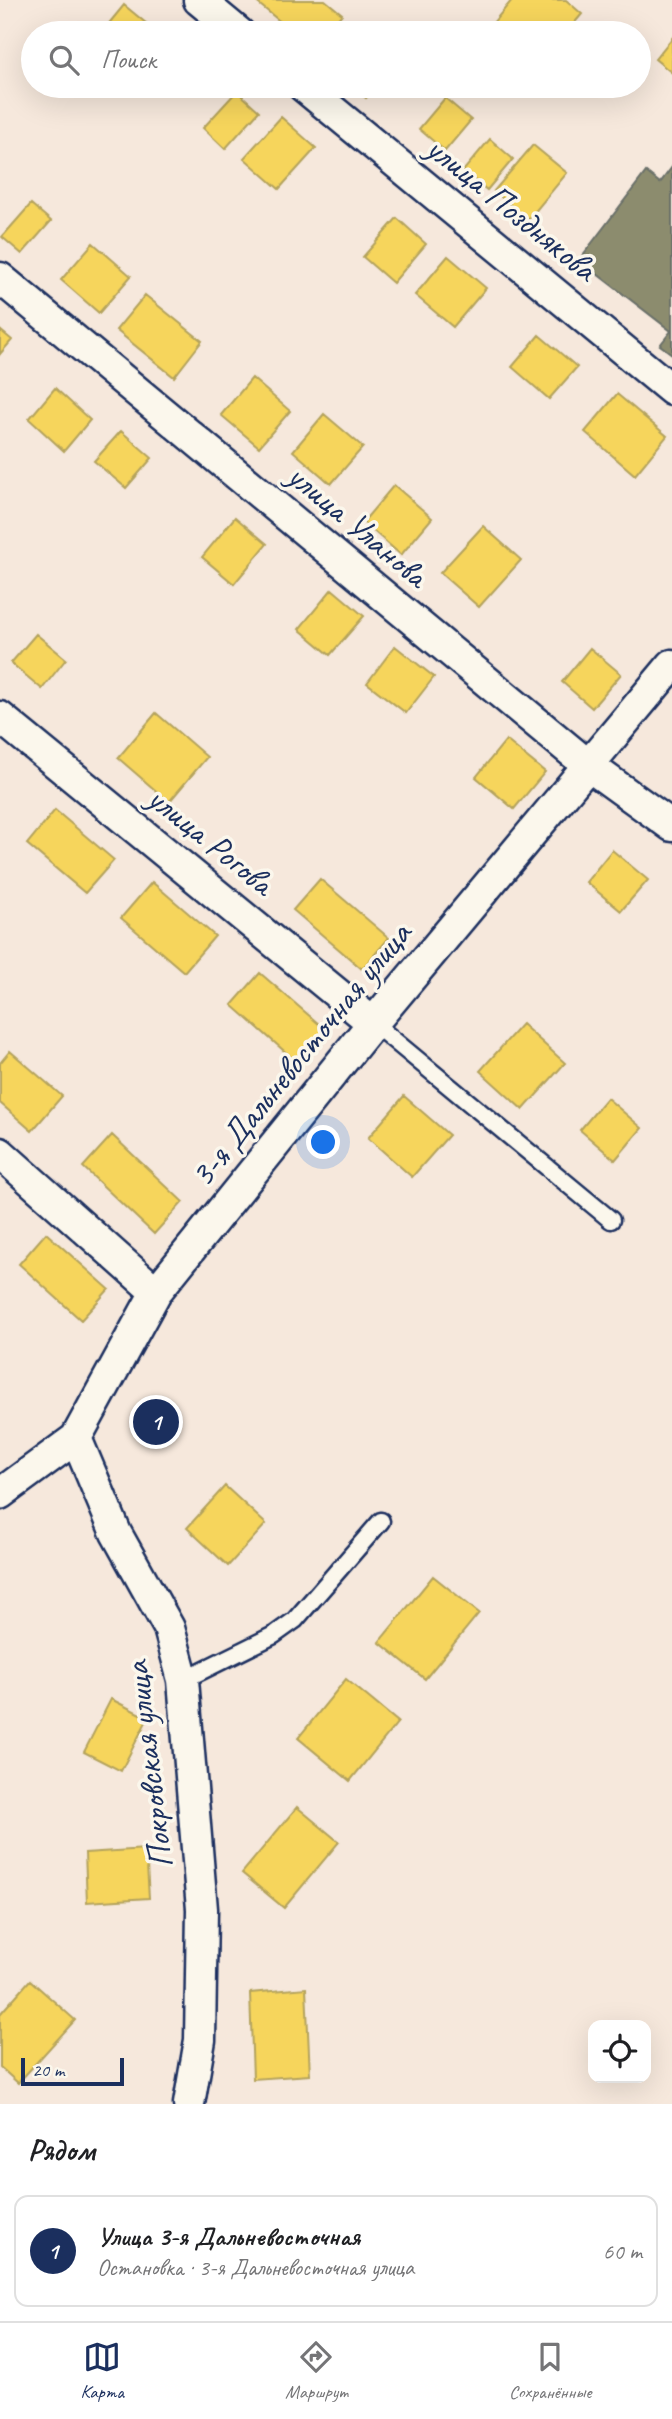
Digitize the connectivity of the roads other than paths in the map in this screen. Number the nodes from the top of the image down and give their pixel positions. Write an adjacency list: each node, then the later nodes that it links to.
1 (199, 0): 2 (street)
2 (224, 21)
3 (318, 98): 5 (street, улица Позднякова)
4 (0, 278): 8 (street, улица Уланова)
5 (672, 390)
6 (672, 665): 8 (street, 3-я Дальневосточная улица)
7 (0, 717): 10 (street, улица Рогова)
8 (589, 766): 9 (street, улица Уланова); 10 (street, 3-я Дальневосточная улица)
9 (672, 826)
10 (373, 1023): 12 (lane); 13 (street, 3-я Дальневосточная улица)
11 (0, 1153): 13 (street)
12 (611, 1220)
13 (156, 1292): 14 (street, 3-я Дальневосточная улица)
14 (76, 1438): 15 (street, 3-я Дальневосточная улица); 17 (street, Покровская улица)
15 (0, 1494)
16 (381, 1521): 17 (lane)
17 (183, 1680): 18 (street, Покровская улица)
18 (189, 2104)

